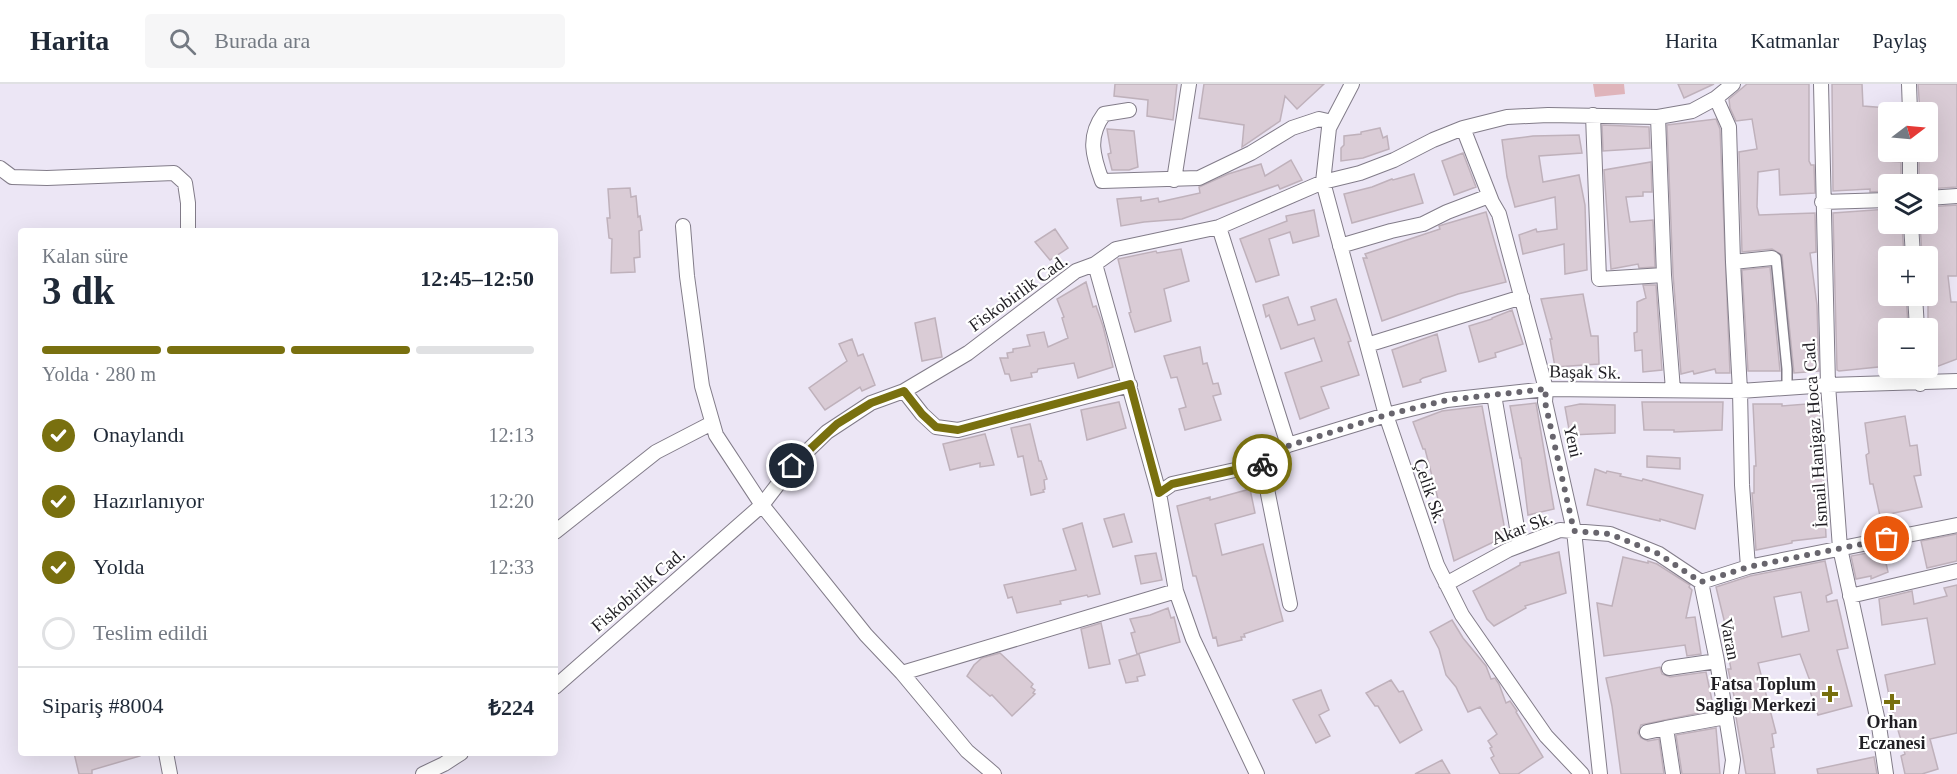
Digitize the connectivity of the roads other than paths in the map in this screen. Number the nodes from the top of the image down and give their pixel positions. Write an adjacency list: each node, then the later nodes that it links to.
1 (1189, 84): 14 (street)
2 (1352, 84): 11 (street)
3 (1733, 84): 6 (street, Fiskobirlik Cad.)
4 (1821, 84): 20 (street, İsmail Hanigaz Hoca Cad.)
5 (1909, 84): 7 (street)
6 (1716, 98): 10 (street, Fiskobirlik Cad.); 26 (street)
7 (1910, 102)
8 (1129, 110): 14 (street)
9 (1593, 115): 10 (street, Fiskobirlik Cad.); 12 (street, Fiskobirlik Cad.); 28 (street)
10 (1658, 117): 28 (street)
11 (1332, 122): 14 (street); 15 (street)
12 (1463, 128): 15 (street, Fiskobirlik Cad.); 16 (street, Yeni)
13 (0, 168): 23 (street)
14 (1174, 180)
15 (1323, 182): 22 (street, Fiskobirlik Cad.); 24 (street, Çelik Sk.)
16 (1489, 196): 24 (street); 29 (street, Yeni)
17 (1957, 196): 18 (street)
18 (1938, 197)
19 (1878, 200): 20 (street)
20 (1822, 202): 35 (street, İsmail Hanigaz Hoca Cad.)
21 (683, 226): 43 (street)
22 (1219, 227): 27 (street, Fiskobirlik Cad.); 44 (street)
23 (188, 228)
24 (1340, 246): 30 (street, Çelik Sk.)
25 (1774, 258): 26 (street); 36 (street)
26 (1733, 262): 40 (street)
27 (1095, 264): 33 (street); 39 (street, Fiskobirlik Cad.)
28 (1664, 275): 38 (street)
29 (1522, 297): 30 (street); 37 (street, Yeni)
30 (1366, 345): 42 (street, Çelik Sk.)
31 (1920, 378): 34 (street)
32 (1957, 381): 34 (street, Başak Sk.)
33 (1130, 384): 39 (street); 46 (street)
34 (1920, 384): 35 (street, Başak Sk.)
35 (1828, 385): 36 (street, Başak Sk.); 52 (street, İsmail Hanigaz Hoca Cad.)
36 (1787, 387): 40 (street, Başak Sk.)
37 (1546, 389): 38 (street, Başak Sk.); 41 (street, Başak Sk.); 50 (street, Yeni)
38 (1673, 390): 40 (street, Başak Sk.)
39 (904, 391): 47 (street, Fiskobirlik Cad.)
40 (1740, 391): 53 (street)
41 (1494, 395): 42 (street, Başak Sk.); 51 (street)
42 (1386, 415): 44 (street, Başak Sk.); 56 (street, Çelik Sk.)
43 (712, 423): 47 (street); 49 (street)
44 (1288, 446): 45 (street, Başak Sk.)
45 (1262, 464): 46 (street, Başak Sk.); 59 (street)
46 (1159, 493): 57 (street)
47 (762, 505): 62 (street); 63 (street, Fiskobirlik Cad.)
48 (1957, 525): 52 (street)
49 (558, 530)
50 (1574, 531): 51 (street, Akar Sk.); 55 (street, Akar Sk.); 74 (street, Yeni)
51 (1520, 545): 56 (street, Akar Sk.)
52 (1840, 548): 53 (street); 58 (street, İsmail Hanigaz Hoca Cad.)
53 (1748, 567): 55 (street)
54 (1957, 571): 58 (street)
55 (1701, 582): 60 (street, Varan)
56 (1446, 584): 73 (street, Çelik Sk.)
57 (1176, 591): 62 (street); 72 (street)
58 (1850, 596): 77 (street, İsmail Hanigaz Hoca Cad.)
59 (1290, 604)
60 (1717, 661): 61 (street); 64 (street, Varan)
61 (1669, 668)
62 (902, 673): 71 (street)
63 (558, 684)
64 (1726, 717): 65 (street); 76 (street, Varan)
65 (1666, 728): 66 (street); 75 (street)
66 (1647, 732)
67 (167, 756): 69 (street)
68 (456, 756): 70 (street)
69 (170, 774)
70 (423, 774)
71 (994, 774)
72 (1257, 774)
73 (1582, 774)
74 (1600, 774)
75 (1672, 774)
76 (1731, 774)
77 (1886, 774)

